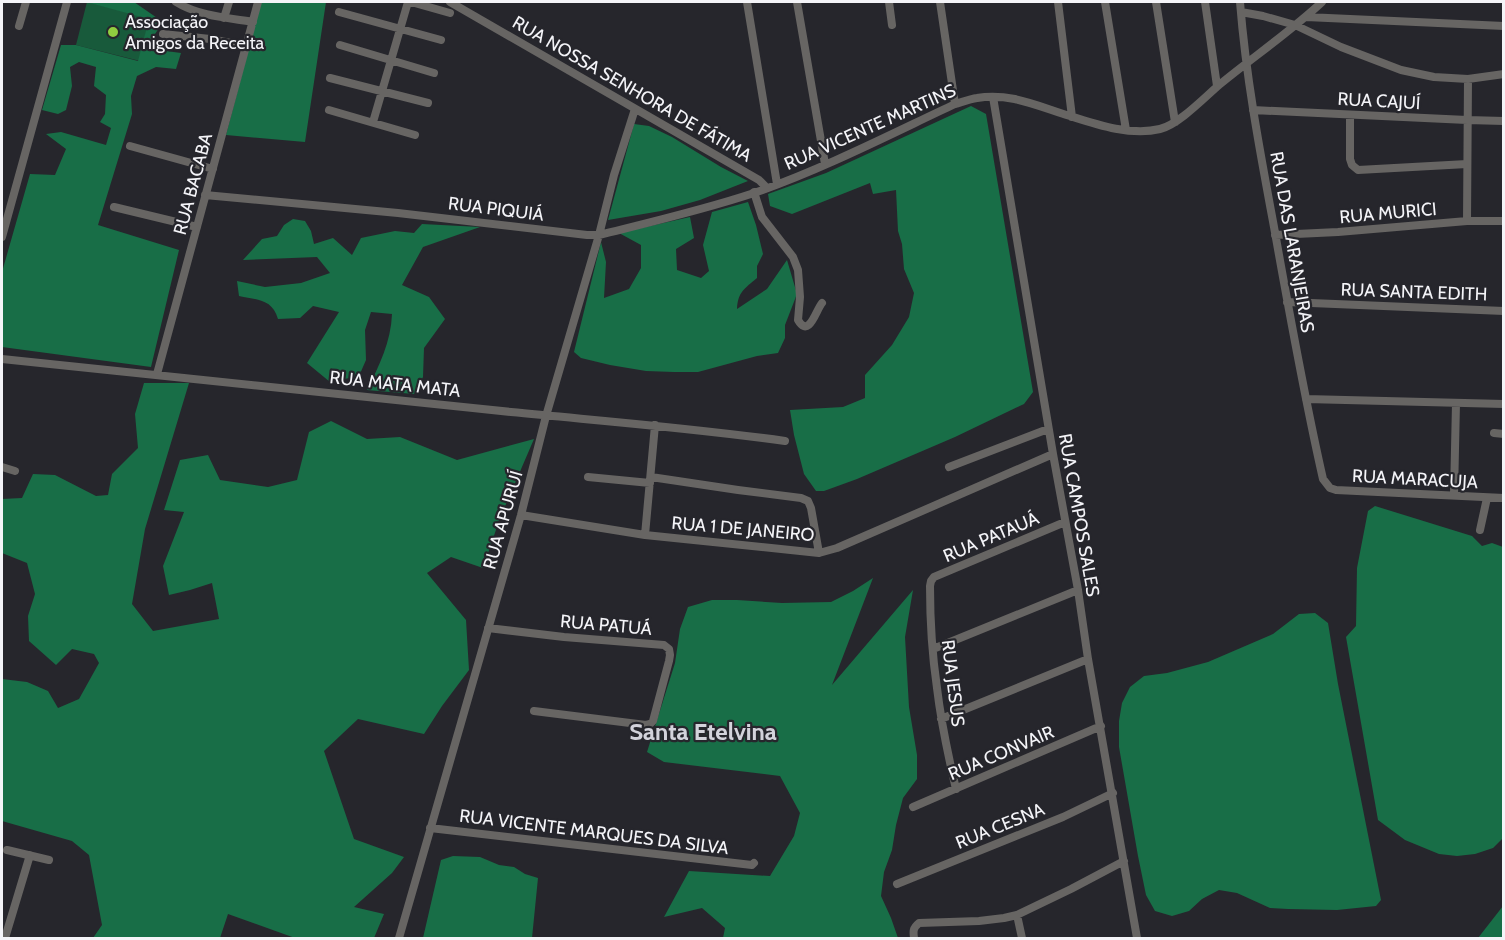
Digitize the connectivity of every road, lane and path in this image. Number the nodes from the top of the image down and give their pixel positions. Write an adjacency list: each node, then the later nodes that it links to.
1 (26, 2): 26 (street)
2 (67, 2): 69 (street)
3 (229, 2): 22 (street)
4 (258, 2): 23 (street, RUA BACABA)
5 (410, 2): 20 (street); 28 (street)
6 (450, 2): 44 (street, RUA NOSSA SENHORA DE FÁTIMA)
7 (747, 2): 59 (street)
8 (796, 2): 56 (street)
9 (889, 2): 24 (street)
10 (940, 2): 43 (street)
11 (1058, 2): 48 (street)
12 (1105, 2): 53 (street)
13 (1156, 2): 52 (street)
14 (1205, 2): 39 (street)
15 (1240, 2): 19 (street, RUA DAS LARANJEIRAS)
16 (1322, 2): 21 (street, RUA VICENTE MARTINS)
17 (181, 3): 22 (street)
18 (339, 12): 28 (street)
19 (1241, 12): 25 (street); 34 (street, RUA DAS LARANJEIRAS)
20 (450, 13)
21 (1306, 17): 25 (street, RUA VICENTE MARTINS); 27 (street)
22 (224, 18): 23 (street)
23 (253, 22): 32 (street, RUA BACABA)
24 (892, 25)
25 (1295, 25): 34 (street, RUA VICENTE MARTINS); 38 (street)
26 (19, 26)
27 (1503, 26)
28 (399, 29): 30 (street); 33 (street)
29 (162, 34): 32 (street)
30 (441, 40)
31 (340, 45): 33 (street)
32 (246, 46): 58 (street, RUA BACABA)
33 (391, 60): 35 (street); 40 (street)
34 (1246, 64): 39 (street, RUA VICENTE MARTINS); 46 (street, RUA DAS LARANJEIRAS)
35 (434, 73)
36 (1503, 74): 38 (street)
37 (330, 78): 40 (street)
38 (1468, 79): 49 (street)
39 (1217, 86): 52 (street, RUA VICENTE MARTINS)
40 (382, 91): 42 (street); 51 (street)
41 (993, 97): 43 (street, RUA VICENTE MARTINS); 48 (street, RUA VICENTE MARTINS); 80 (street, RUA CAMPOS SALES)
42 (428, 103)
43 (955, 104): 56 (street, RUA VICENTE MARTINS)
44 (636, 109): 60 (street, RUA NOSSA SENHORA DE FÁTIMA); 67 (street, RUA APURUÍ)
45 (329, 110): 51 (street)
46 (1253, 110): 47 (street, RUA CAJUÍ); 68 (street, RUA DAS LARANJEIRAS)
47 (1350, 115): 49 (street, RUA CAJUÍ); 57 (street)
48 (1072, 117): 53 (street, RUA VICENTE MARTINS)
49 (1467, 120): 50 (street, RUA CAJUÍ); 57 (street)
50 (1503, 121)
51 (373, 122): 54 (street)
52 (1175, 122): 53 (street, RUA VICENTE MARTINS)
53 (1126, 130)
54 (415, 135)
55 (130, 146): 58 (street)
56 (825, 164): 59 (street, RUA VICENTE MARTINS)
57 (1467, 164): 64 (street)
58 (213, 168): 62 (street, RUA BACABA)
59 (777, 184): 60 (street, RUA PIQUIÁ)
60 (767, 188): 61 (street, RUA PIQUIÁ)
61 (754, 192): 67 (street, RUA PIQUIÁ); 71 (street)
62 (206, 195): 66 (street, RUA BACABA); 67 (street, RUA PIQUIÁ)
63 (114, 207): 66 (street)
64 (1467, 221): 65 (street, RUA MURICI); 68 (street, RUA MURICI)
65 (1503, 221)
66 (197, 227): 74 (street, RUA BACABA)
67 (599, 235): 78 (street, RUA APURUÍ)
68 (1275, 235): 70 (street, RUA DAS LARANJEIRAS)
69 (2, 237)
70 (1287, 302): 72 (street, RUA SANTA EDITH); 75 (street, RUA DAS LARANJEIRAS)
71 (822, 303)
72 (1503, 311)
73 (2, 359): 74 (street, RUA MATA MATA)
74 (157, 374): 78 (street, RUA MATA MATA)
75 (1306, 399): 76 (street); 90 (street, RUA DAS LARANJEIRAS)
76 (1456, 404): 77 (street); 91 (street)
77 (1503, 404)
78 (546, 416): 79 (street, RUA MATA MATA); 94 (street, RUA APURUÍ)
79 (655, 425): 83 (street, RUA MATA MATA); 89 (street)
80 (1048, 429): 84 (street, RUA CAMPOS SALES); 86 (street)
81 (1494, 433): 82 (street)
82 (1503, 434)
83 (785, 441)
84 (1053, 454): 95 (street, RUA CAMPOS SALES); 98 (street, RUA 1 DE JANEIRO)
85 (2, 467): 87 (street)
86 (949, 467)
87 (15, 471)
88 (588, 477): 89 (street)
89 (651, 480): 97 (street); 98 (street)
90 (1327, 485): 91 (street, RUA MARACUJA)
91 (1454, 495): 92 (street, RUA MARACUJA)
92 (1487, 498): 93 (street, RUA MARACUJA); 96 (street)
93 (1503, 498)
94 (521, 515): 97 (street, RUA 1 DE JANEIRO); 101 (street, RUA APURUÍ)
95 (1065, 522): 99 (street, RUA PATAUÁ); 100 (street, RUA CAMPOS SALES)
96 (1480, 530)
97 (645, 535): 98 (street, RUA 1 DE JANEIRO)
98 (819, 553)
99 (931, 581): 102 (street, RUA JESUS)
100 (1078, 590): 102 (street); 103 (street, RUA CAMPOS SALES)
101 (488, 628): 104 (street, RUA PATUÁ); 110 (street, RUA APURUÍ)
102 (933, 649): 105 (street, RUA JESUS)
103 (1088, 659): 105 (street); 106 (street, RUA CAMPOS SALES)
104 (534, 711)
105 (941, 719): 107 (street, RUA JESUS)
106 (1101, 726): 107 (street, RUA CONVAIR); 108 (street, RUA CAMPOS SALES)
107 (956, 789): 109 (street, RUA CONVAIR)
108 (1113, 793): 114 (street, RUA CAMPOS SALES); 116 (street, RUA CESNA)
109 (914, 807)
110 (430, 828): 115 (street, RUA VICENTE MARQUES DA SILVA); 120 (street, RUA APURUÍ)
111 (7, 850): 112 (street)
112 (30, 855): 113 (street); 119 (street)
113 (49, 860)
114 (1124, 861): 117 (street); 122 (street, RUA CAMPOS SALES)
115 (754, 863)
116 (897, 884)
117 (1017, 915): 118 (street); 121 (street)
118 (913, 935)
119 (5, 939)
120 (399, 939)
121 (1022, 939)
122 (1137, 939)

